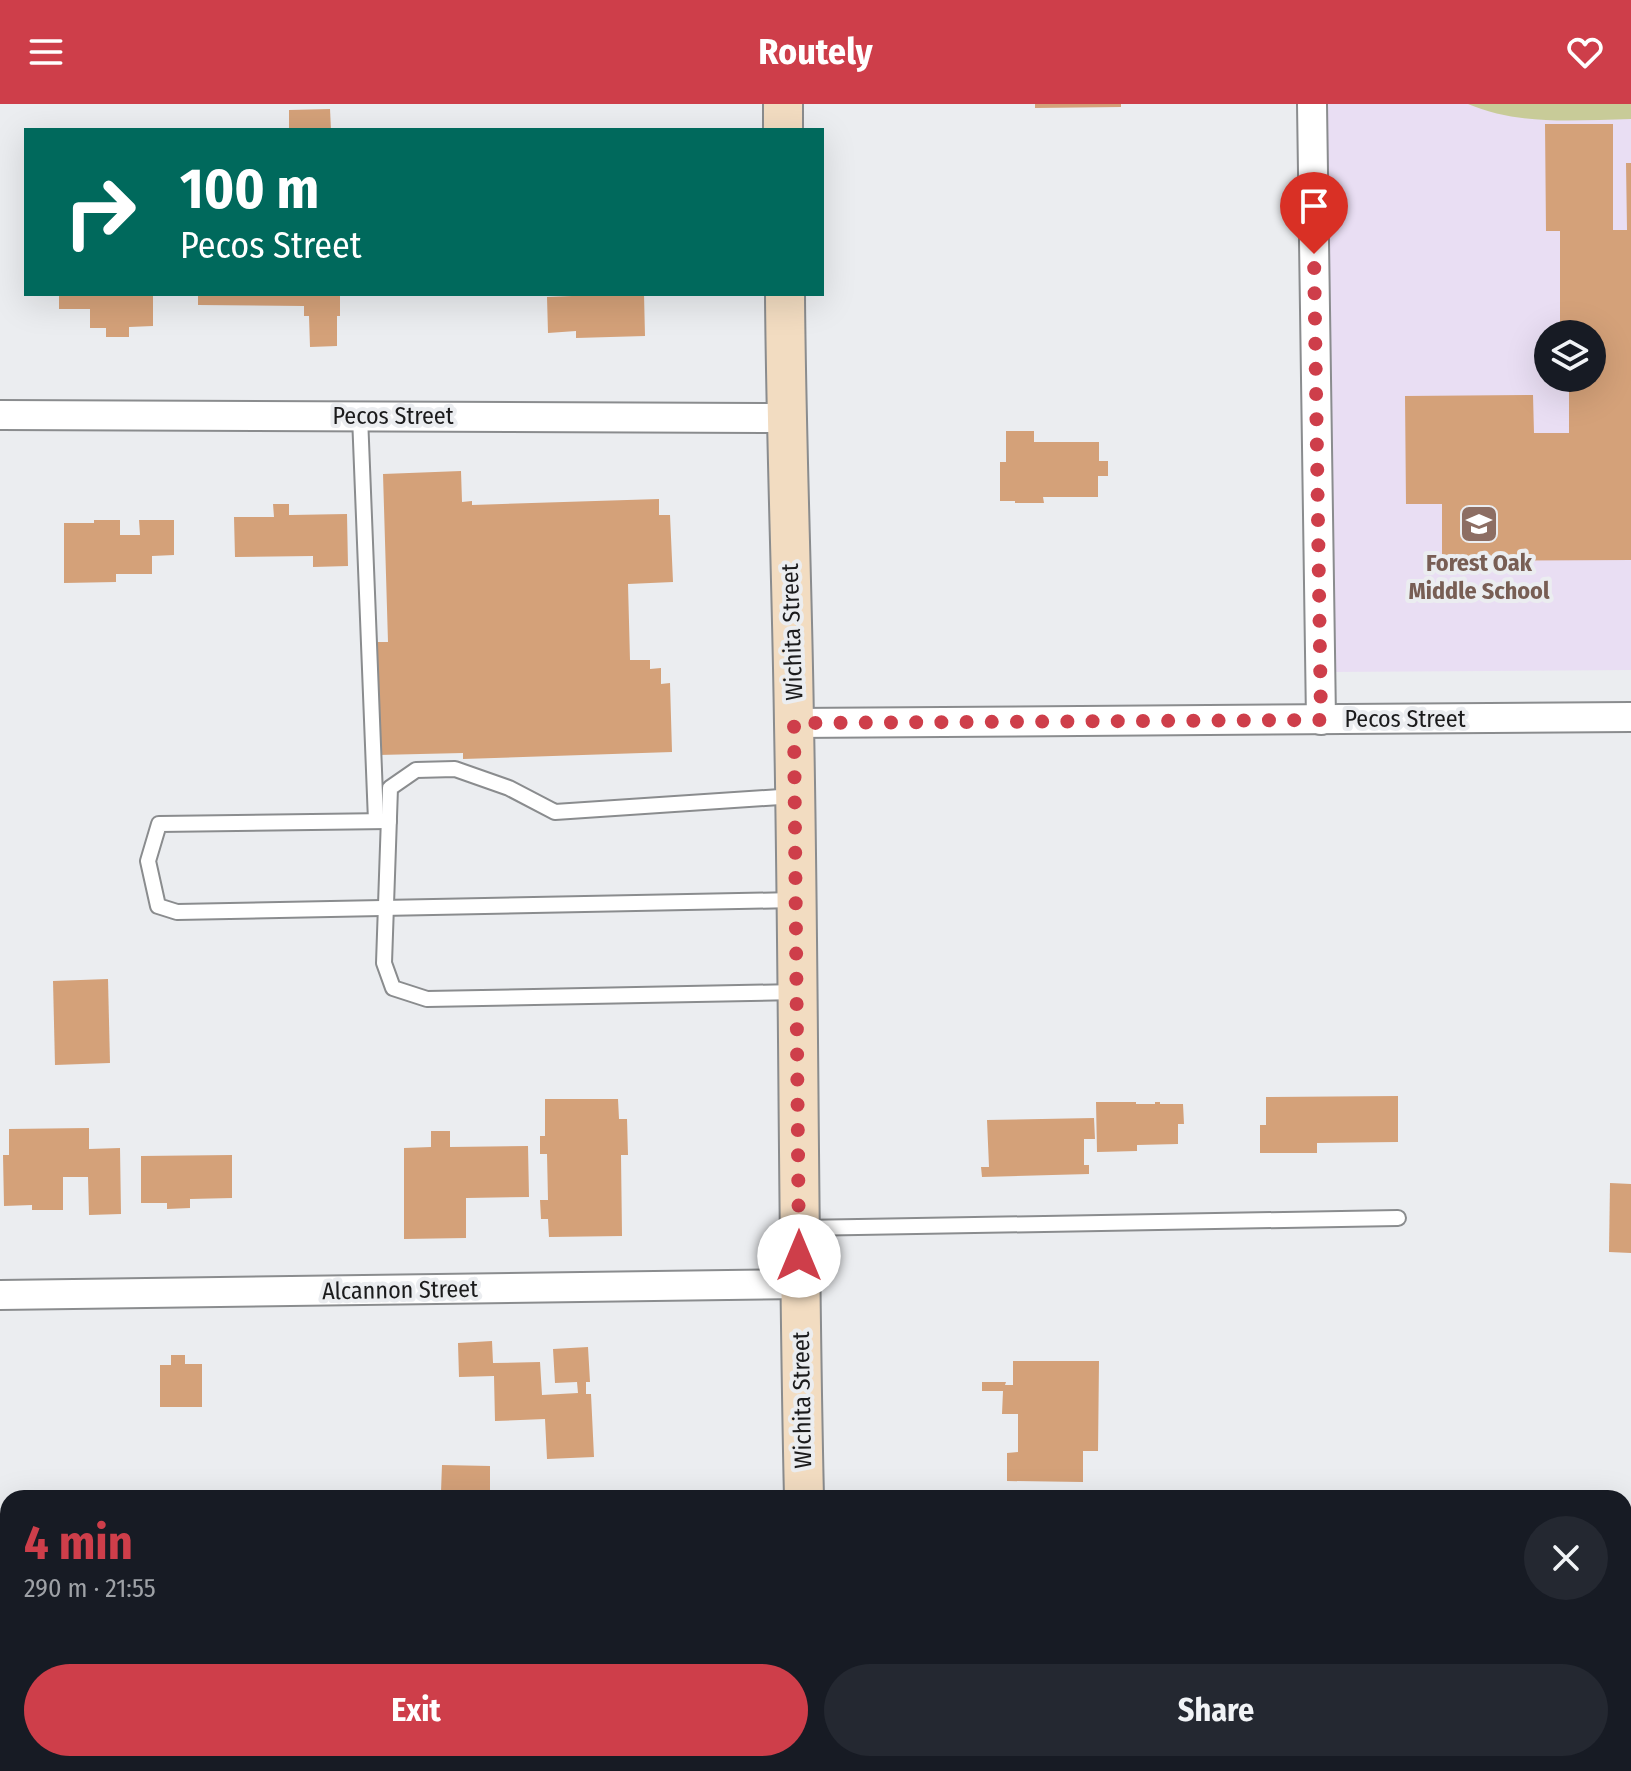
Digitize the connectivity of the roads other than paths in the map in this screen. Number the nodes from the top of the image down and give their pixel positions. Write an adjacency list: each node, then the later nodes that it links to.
1 (783, 104): 3 (main road)
2 (1312, 104): 9 (street)
3 (783, 128)
4 (785, 296): 7 (main road, Wichita Street)
5 (0, 415): 6 (street, Pecos Street)
6 (360, 416): 7 (street, Pecos Street); 12 (lane)
7 (786, 418): 10 (main road, Wichita Street)
8 (1631, 717): 9 (street, Pecos Street)
9 (1321, 720): 10 (street, Pecos Street)
10 (794, 723): 11 (main road, Wichita Street)
11 (795, 796): 12 (lane); 13 (main road, Wichita Street)
12 (382, 821): 14 (lane); 14 (lane)
13 (796, 900): 14 (lane); 15 (main road, Wichita Street)
14 (386, 907): 15 (lane)
15 (797, 992): 17 (main road, Wichita Street)
16 (1398, 1218): 17 (lane)
17 (799, 1228): 18 (main road, Wichita Street)
18 (799, 1284): 19 (street, Alcannon Street); 20 (main road, Wichita Street)
19 (0, 1295)
20 (804, 1490)

